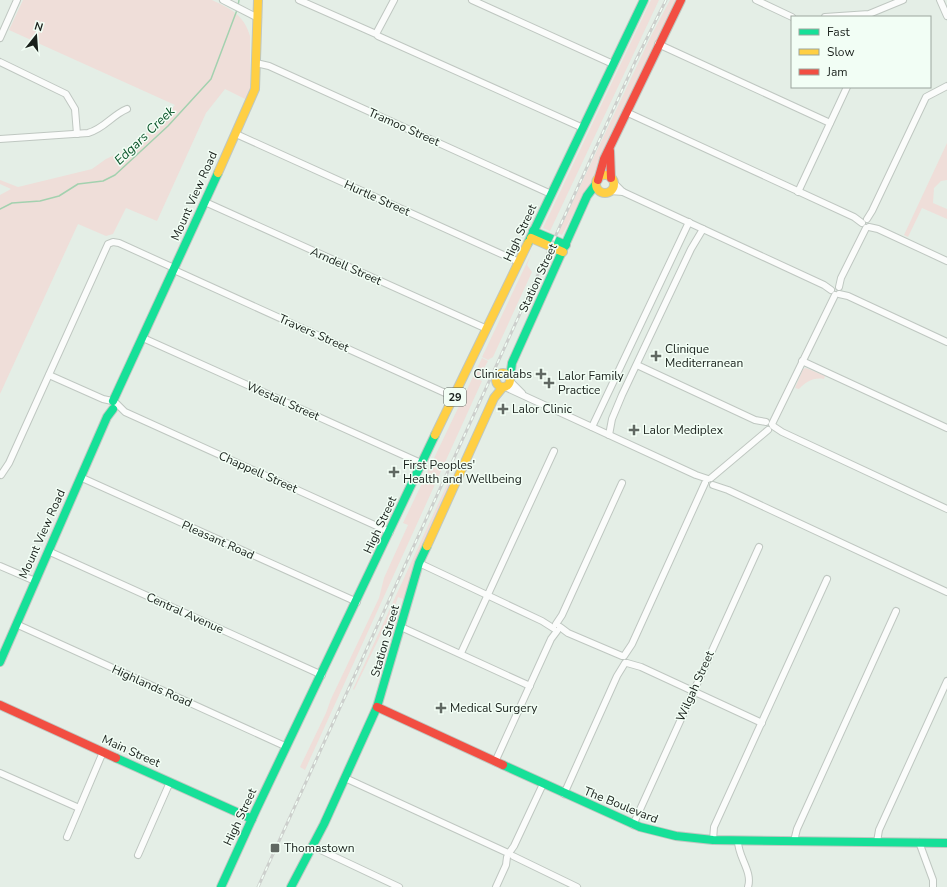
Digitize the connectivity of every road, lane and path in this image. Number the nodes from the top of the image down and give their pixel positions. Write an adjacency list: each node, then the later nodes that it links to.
1 (17, 0): 18 (street)
2 (223, 0): 16 (street)
3 (258, 0): 16 (street, Mount View Road)
4 (299, 0): 17 (street)
5 (394, 0): 17 (street)
6 (472, 0): 22 (street)
7 (644, 0): 22 (street, High Street / 29)
8 (681, 0): 19 (street, Station Street)
9 (756, 0): 15 (street)
10 (903, 0): 12 (street)
11 (940, 0): 14 (street)
12 (876, 14): 13 (street)
13 (845, 16)
14 (947, 16)
15 (791, 17)
16 (258, 18): 21 (street, Mount View Road)
17 (378, 33): 28 (street)
18 (0, 38)
19 (658, 44): 26 (street, Station Street); 27 (street)
20 (0, 62): 29 (street)
21 (256, 63): 30 (street, Mount View Road); 38 (street, Tramoo Street)
22 (613, 64): 28 (street, High Street / 29)
23 (947, 86): 42 (street)
24 (847, 88): 27 (street)
25 (127, 109): 29 (street)
26 (626, 112): 32 (street, Station Street); 37 (street)
27 (830, 124): 37 (street)
28 (583, 128): 38 (street, High Street / 29)
29 (77, 134): 31 (street)
30 (236, 134): 39 (street, Mount View Road); 47 (street, Hurtle Street)
31 (0, 138)
32 (610, 146): 33 (street, Station Street); 34 (street, Station Street)
33 (612, 180): 34 (street); 35 (street); 36 (street)
34 (597, 182): 35 (street); 40 (street, Station Street)
35 (606, 192): 36 (street); 40 (street)
36 (623, 192): 41 (street)
37 (798, 192): 42 (street)
38 (551, 194): 44 (street, High Street / 29)
39 (205, 202): 48 (street, Mount View Road); 51 (street, Arndell Street)
40 (585, 202): 45 (street, Station Street)
41 (689, 222): 43 (street); 50 (street)
42 (866, 223): 46 (street); 49 (street)
43 (703, 228): 49 (street); 52 (street)
44 (532, 234): 45 (street); 47 (street, High Street / 29)
45 (564, 249): 56 (street, Station Street)
46 (947, 261)
47 (519, 262): 51 (street, High Street / 29)
48 (174, 269): 53 (street, Mount View Road); 58 (street, Travers Street); 60 (street, Travers Street)
49 (835, 290): 54 (street); 55 (street)
50 (641, 324): 52 (street); 63 (street)
51 (487, 330): 60 (street, High Street / 29)
52 (653, 330): 57 (street)
53 (143, 338): 61 (street, Mount View Road); 67 (street, Westall Street)
54 (947, 342)
55 (802, 361): 62 (street); 64 (street)
56 (512, 363): 59 (street, Station Street); 59 (street, Station Street)
57 (637, 364): 62 (street); 65 (street)
58 (49, 374): 61 (street); 68 (street)
59 (505, 383): 63 (street); 76 (street, Station Street)
60 (454, 397): 67 (street, High Street / 29)
61 (113, 404): 69 (street, Mount View Road); 73 (street, Chappell Street)
62 (768, 426): 70 (street); 72 (street)
63 (592, 427): 65 (street)
64 (947, 428)
65 (608, 435): 70 (street)
66 (554, 451): 81 (street)
67 (422, 464): 73 (street, High Street / 29)
68 (2, 475)
69 (80, 477): 75 (street, Mount View Road); 82 (street, Pleasant Road)
70 (711, 482): 80 (street); 88 (street)
71 (622, 483): 86 (street)
72 (947, 509)
73 (390, 532): 82 (street, High Street / 29)
74 (759, 547): 93 (street, Wilgah Street)
75 (48, 551): 79 (street, Mount View Road); 90 (street, Central Avenue)
76 (419, 563): 81 (street); 85 (street, Station Street)
77 (0, 566): 79 (street)
78 (827, 579): 96 (street)
79 (35, 581): 84 (street, Mount View Road)
80 (947, 592)
81 (488, 596): 86 (street); 87 (street)
82 (357, 602): 90 (street, High Street / 29)
83 (896, 611): 111 (street)
84 (16, 624): 89 (street, Mount View Road); 97 (street, Highlands Road)
85 (401, 627): 87 (street); 95 (street, Station Street)
86 (556, 627): 88 (street); 92 (street)
87 (461, 653): 92 (street)
88 (624, 659): 93 (street); 104 (street)
89 (0, 662)
90 (322, 674): 97 (street, High Street / 29)
91 (947, 681): 112 (street)
92 (530, 686): 99 (street)
93 (693, 691): 96 (street); 107 (street, Wilgah Street)
94 (0, 705): 98 (street, Main Street)
95 (377, 707): 99 (street, The Boulevard); 101 (street, Station Street)
96 (762, 723): 109 (street)
97 (287, 747): 106 (street, High Street / 29)
98 (103, 752): 102 (street, Main Street); 105 (street)
99 (495, 762): 103 (street, The Boulevard)
100 (0, 773): 105 (street)
101 (345, 778): 115 (street, Station Street); 117 (street)
102 (170, 782): 106 (street, Main Street); 116 (street)
103 (543, 784): 104 (street, The Boulevard); 117 (street)
104 (564, 794): 107 (street, The Boulevard)
105 (79, 808): 108 (street)
106 (252, 819): 119 (street, High Street / 29)
107 (633, 825): 109 (street, The Boulevard)
108 (67, 837)
109 (713, 840): 110 (street, The Boulevard)
110 (738, 840): 111 (street, The Boulevard); 118 (street)
111 (794, 841): 112 (street, The Boulevard)
112 (877, 842): 113 (street, The Boulevard)
113 (919, 842): 114 (street, The Boulevard); 125 (street)
114 (947, 843)
115 (312, 846): 120 (street, Station Street); 121 (street)
116 (138, 855)
117 (510, 856): 122 (street); 123 (street)
118 (749, 886): 124 (street)
119 (221, 887)
120 (291, 887)
121 (399, 887)
122 (496, 887)
123 (577, 887)
124 (756, 887)
125 (933, 887)

